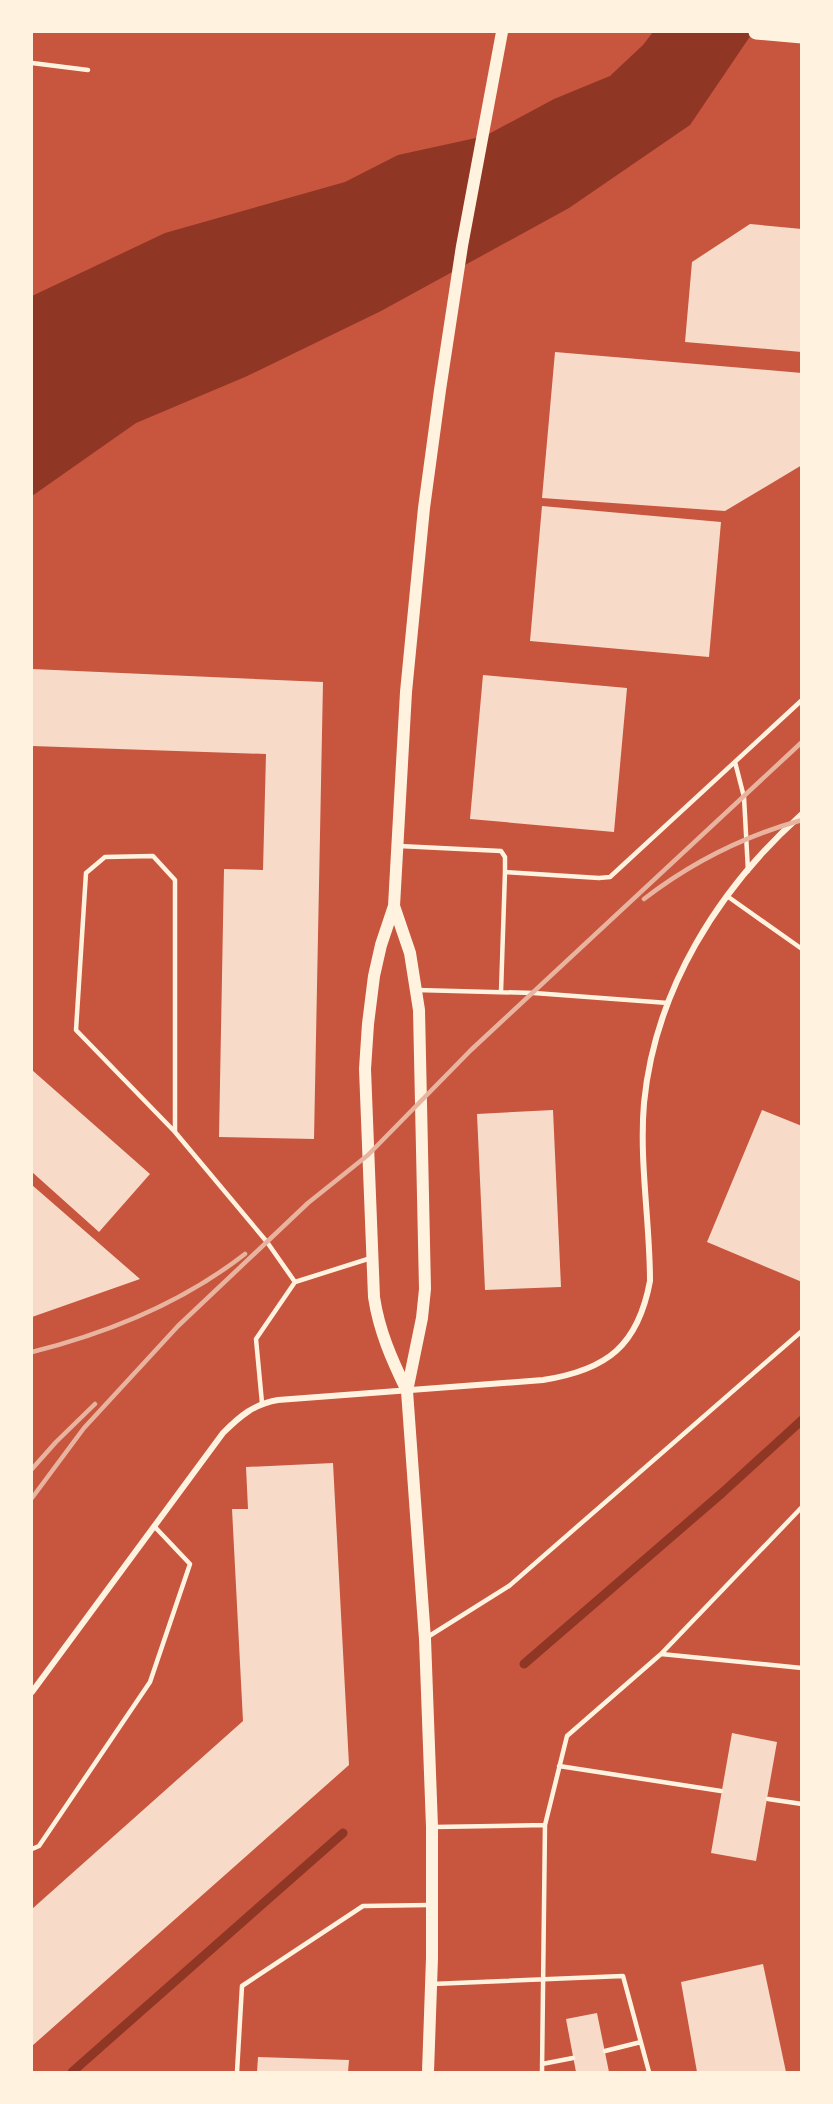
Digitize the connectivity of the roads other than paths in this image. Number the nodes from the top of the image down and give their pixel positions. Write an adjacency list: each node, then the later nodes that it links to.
1 (502, 32): 9 (main road)
2 (756, 32): 3 (main road)
3 (801, 36)
4 (32, 63): 5 (lane)
5 (88, 70)
6 (801, 700): 7 (lane)
7 (735, 762): 10 (lane); 11 (lane)
8 (801, 814): 10 (street)
9 (399, 846): 11 (lane); 13 (main road)
10 (748, 871): 12 (street)
11 (505, 872): 16 (lane)
12 (728, 896): 14 (lane); 17 (street)
13 (394, 906): 15 (main road); 19 (main road)
14 (801, 949)
15 (417, 990): 16 (lane); 22 (main road)
16 (501, 992): 17 (lane)
17 (668, 1003): 22 (street)
18 (175, 1132): 18 (lane); 20 (lane)
19 (371, 1258): 20 (lane); 22 (main road)
20 (295, 1282): 23 (lane)
21 (801, 1331): 26 (lane)
22 (407, 1391): 23 (street); 26 (main road)
23 (262, 1403): 25 (street)
24 (801, 1507): 27 (lane)
25 (154, 1526): 29 (street); 36 (lane)
26 (424, 1639): 35 (main road)
27 (661, 1654): 28 (lane); 30 (lane)
28 (801, 1668)
29 (32, 1692)
30 (559, 1766): 31 (lane); 34 (lane)
31 (722, 1791)
32 (768, 1799): 33 (lane)
33 (801, 1804)
34 (545, 1825): 35 (lane); 38 (lane)
35 (432, 1827): 37 (main road)
36 (32, 1849)
37 (433, 1905): 39 (main road); 44 (lane)
38 (542, 1980): 39 (lane); 40 (lane); 43 (lane)
39 (432, 1984): 45 (main road)
40 (641, 2042): 41 (lane); 47 (lane)
41 (605, 2051)
42 (573, 2058): 43 (lane)
43 (542, 2064): 46 (lane)
44 (237, 2073)
45 (428, 2073)
46 (542, 2073)
47 (649, 2073)

